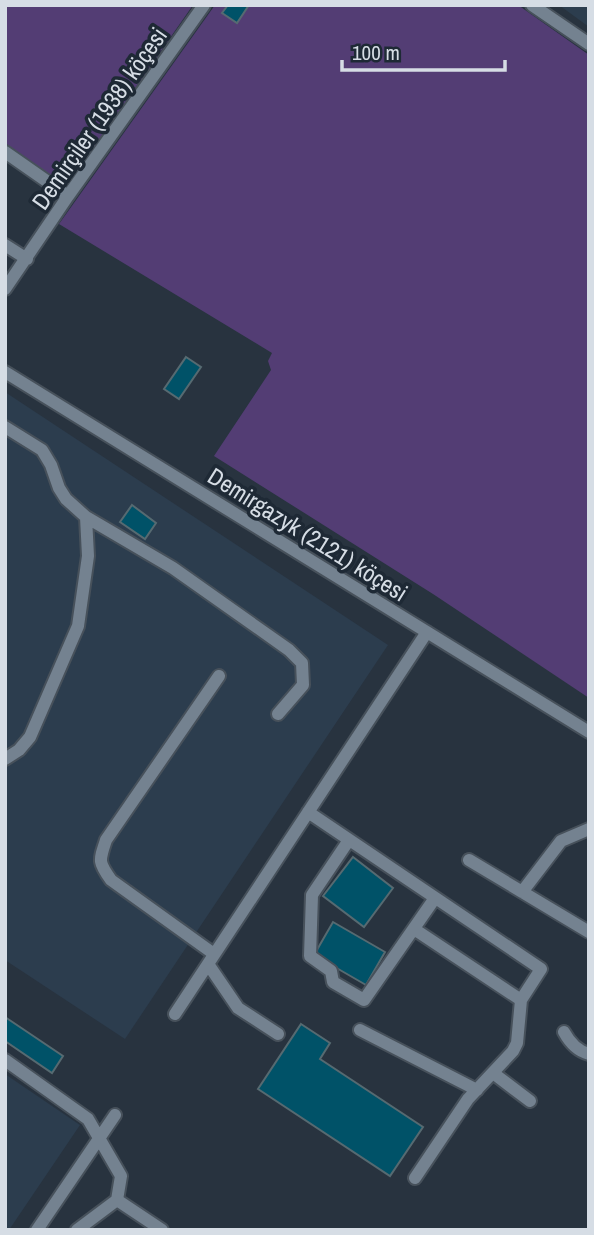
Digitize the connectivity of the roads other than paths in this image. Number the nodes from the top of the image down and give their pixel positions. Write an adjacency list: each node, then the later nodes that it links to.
1 (204, 5): 5 (street, Demirçiler (1938) köçesi)
2 (532, 5): 3 (street)
3 (589, 44)
4 (5, 152): 5 (street)
5 (68, 196): 7 (street, Demirçiler (1938) köçesi)
6 (5, 246): 7 (street)
7 (27, 259): 8 (street, Demirçiler (1938) köçesi)
8 (5, 289)
9 (5, 372): 12 (street, Demirgazyk (2121) köçesi)
10 (5, 427): 11 (street)
11 (86, 517): 14 (street); 16 (street)
12 (427, 632): 15 (street, Demirgazyk (2121) köçesi); 17 (street)
13 (219, 676): 25 (street)
14 (278, 714)
15 (589, 732)
16 (5, 759)
17 (308, 812): 19 (street); 25 (street)
18 (589, 829): 21 (street)
19 (349, 840): 22 (street); 23 (street)
20 (469, 860): 21 (street)
21 (522, 892): 24 (street)
22 (435, 898): 23 (street); 26 (street)
23 (414, 929): 26 (street)
24 (589, 932)
25 (211, 959): 27 (street); 30 (street)
26 (521, 1000): 33 (street)
27 (175, 1014)
28 (360, 1030): 34 (street)
29 (565, 1032): 31 (street)
30 (278, 1034)
31 (589, 1054)
32 (5, 1060): 37 (street)
33 (493, 1073): 34 (street); 35 (street)
34 (477, 1090): 38 (street)
35 (530, 1101)
36 (115, 1115): 37 (street)
37 (99, 1139): 39 (street); 40 (street)
38 (415, 1178)
39 (117, 1200): 41 (street); 42 (street)
40 (37, 1230)
41 (77, 1230)
42 (162, 1230)

